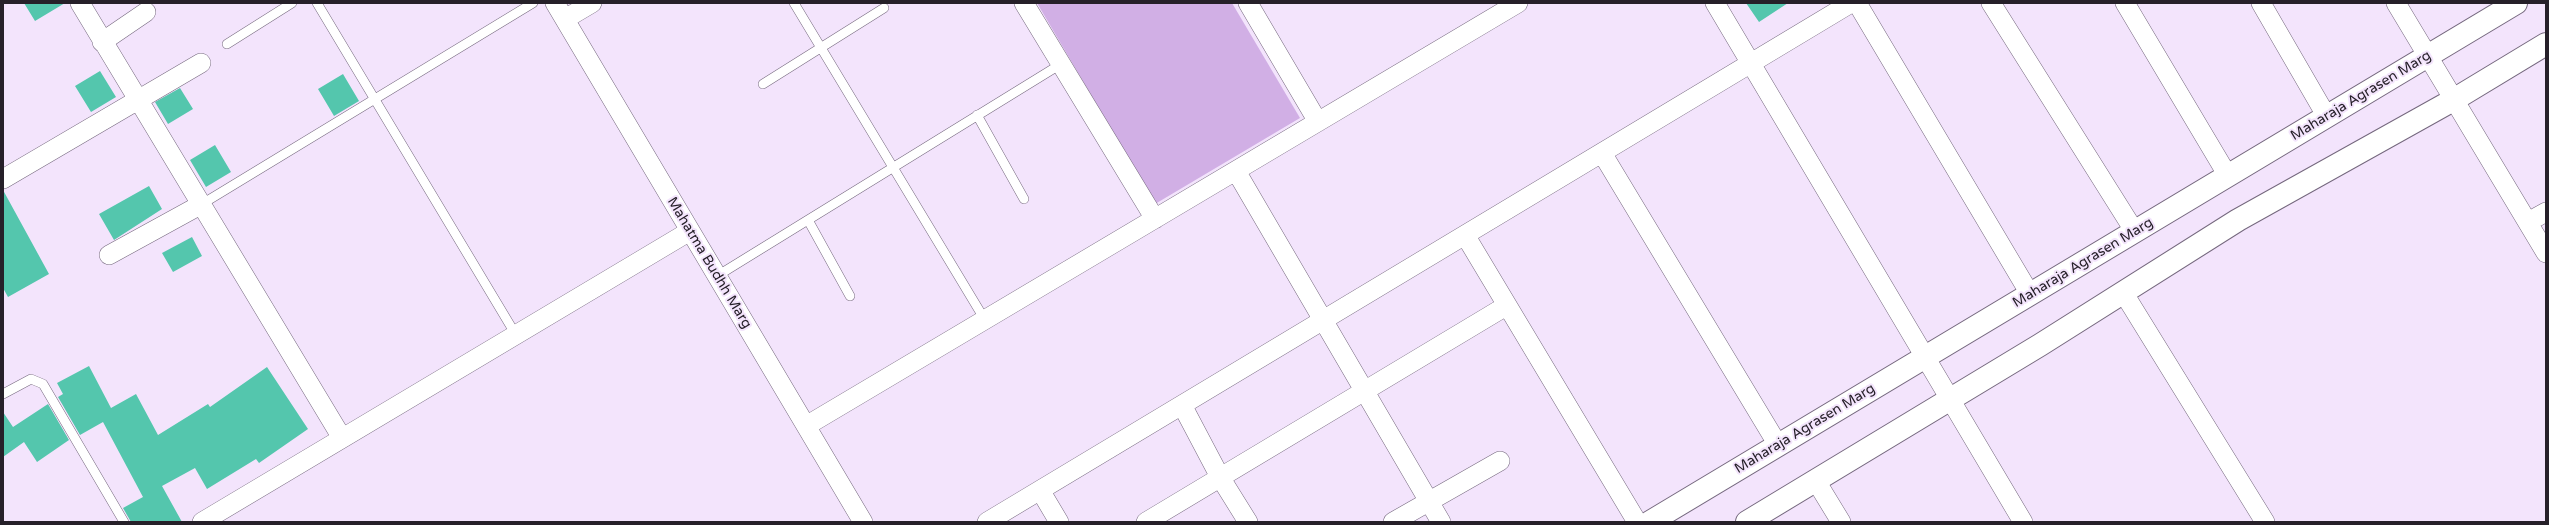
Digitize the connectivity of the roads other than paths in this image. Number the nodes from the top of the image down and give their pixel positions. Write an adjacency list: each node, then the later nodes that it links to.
1 (80, 3): 22 (street)
2 (292, 3): 23 (lane)
3 (316, 3): 32 (lane)
4 (533, 3): 32 (lane)
5 (555, 3): 21 (street, Mahatma Budhh Marg)
6 (592, 3): 21 (street)
7 (794, 3): 25 (lane)
8 (1024, 3): 28 (street)
9 (1248, 3): 36 (street)
10 (1518, 3): 36 (street)
11 (1715, 3): 29 (street)
12 (1851, 3): 29 (street)
13 (1857, 3): 55 (street)
14 (1991, 3): 49 (street)
15 (2125, 3): 40 (street)
16 (2260, 3): 35 (street)
17 (2396, 3): 26 (street)
18 (2516, 3): 26 (street, Maharaja Agrasen Marg)
19 (884, 8): 25 (lane)
20 (146, 12): 22 (street)
21 (564, 19): 48 (street, Mahatma Budhh Marg)
22 (102, 42): 31 (street)
23 (227, 44)
24 (2545, 47): 33 (street)
25 (821, 48): 30 (lane); 38 (lane)
26 (2428, 56): 33 (street); 35 (street, Maharaja Agrasen Marg)
27 (201, 63): 31 (street)
28 (1061, 64): 34 (lane); 45 (street)
29 (1751, 64): 37 (street); 61 (street)
30 (763, 84)
31 (139, 99): 41 (street); 43 (street)
32 (374, 99): 43 (lane); 60 (lane)
33 (2455, 99): 47 (street); 54 (street)
34 (977, 115): 38 (lane); 42 (lane)
35 (2327, 117): 40 (street, Maharaja Agrasen Marg)
36 (1318, 122): 39 (street)
37 (1602, 153): 50 (street); 68 (street)
38 (893, 167): 46 (lane); 58 (lane)
39 (1236, 171): 45 (street); 59 (street)
40 (2228, 176): 49 (street, Maharaja Agrasen Marg)
41 (3, 179)
42 (1024, 199)
43 (202, 204): 52 (street); 67 (street)
44 (2546, 212): 47 (street)
45 (1155, 219): 58 (street)
46 (808, 220): 53 (lane); 56 (lane)
47 (2528, 222): 51 (street)
48 (690, 231): 53 (street, Mahatma Budhh Marg); 60 (street)
49 (2135, 232): 55 (street, Maharaja Agrasen Marg)
50 (1465, 235): 57 (street); 59 (street)
51 (2546, 253)
52 (109, 255)
53 (717, 276): 66 (street, Mahatma Budhh Marg)
54 (2123, 292): 64 (street); 88 (street)
55 (2030, 294): 61 (street, Maharaja Agrasen Marg)
56 (850, 296)
57 (1506, 306): 62 (street); 83 (street)
58 (985, 320): 66 (street)
59 (1323, 320): 62 (street); 65 (street)
60 (516, 335): 67 (street)
61 (1926, 357): 64 (street); 68 (street, Maharaja Agrasen Marg)
62 (1364, 391): 70 (street); 73 (street)
63 (3, 394): 74 (lane)
64 (1949, 399): 71 (street); 87 (street)
65 (1182, 405): 70 (street); 72 (street)
66 (806, 426): 76 (street, Mahatma Budhh Marg)
67 (342, 438): 75 (street)
68 (1778, 445): 84 (street, Maharaja Agrasen Marg)
69 (1500, 461): 73 (street)
70 (1220, 477): 79 (street); 80 (street)
71 (1816, 481): 85 (street); 86 (street)
72 (1040, 490): 77 (street); 78 (street)
73 (1429, 502): 81 (street); 82 (street)
74 (124, 522)
75 (202, 522)
76 (863, 522)
77 (987, 522)
78 (1059, 522)
79 (1146, 522)
80 (1248, 522)
81 (1393, 522)
82 (1441, 522)
83 (1636, 522)
84 (1650, 522)
85 (1747, 522)
86 (1841, 522)
87 (2023, 522)
88 (2265, 522)

